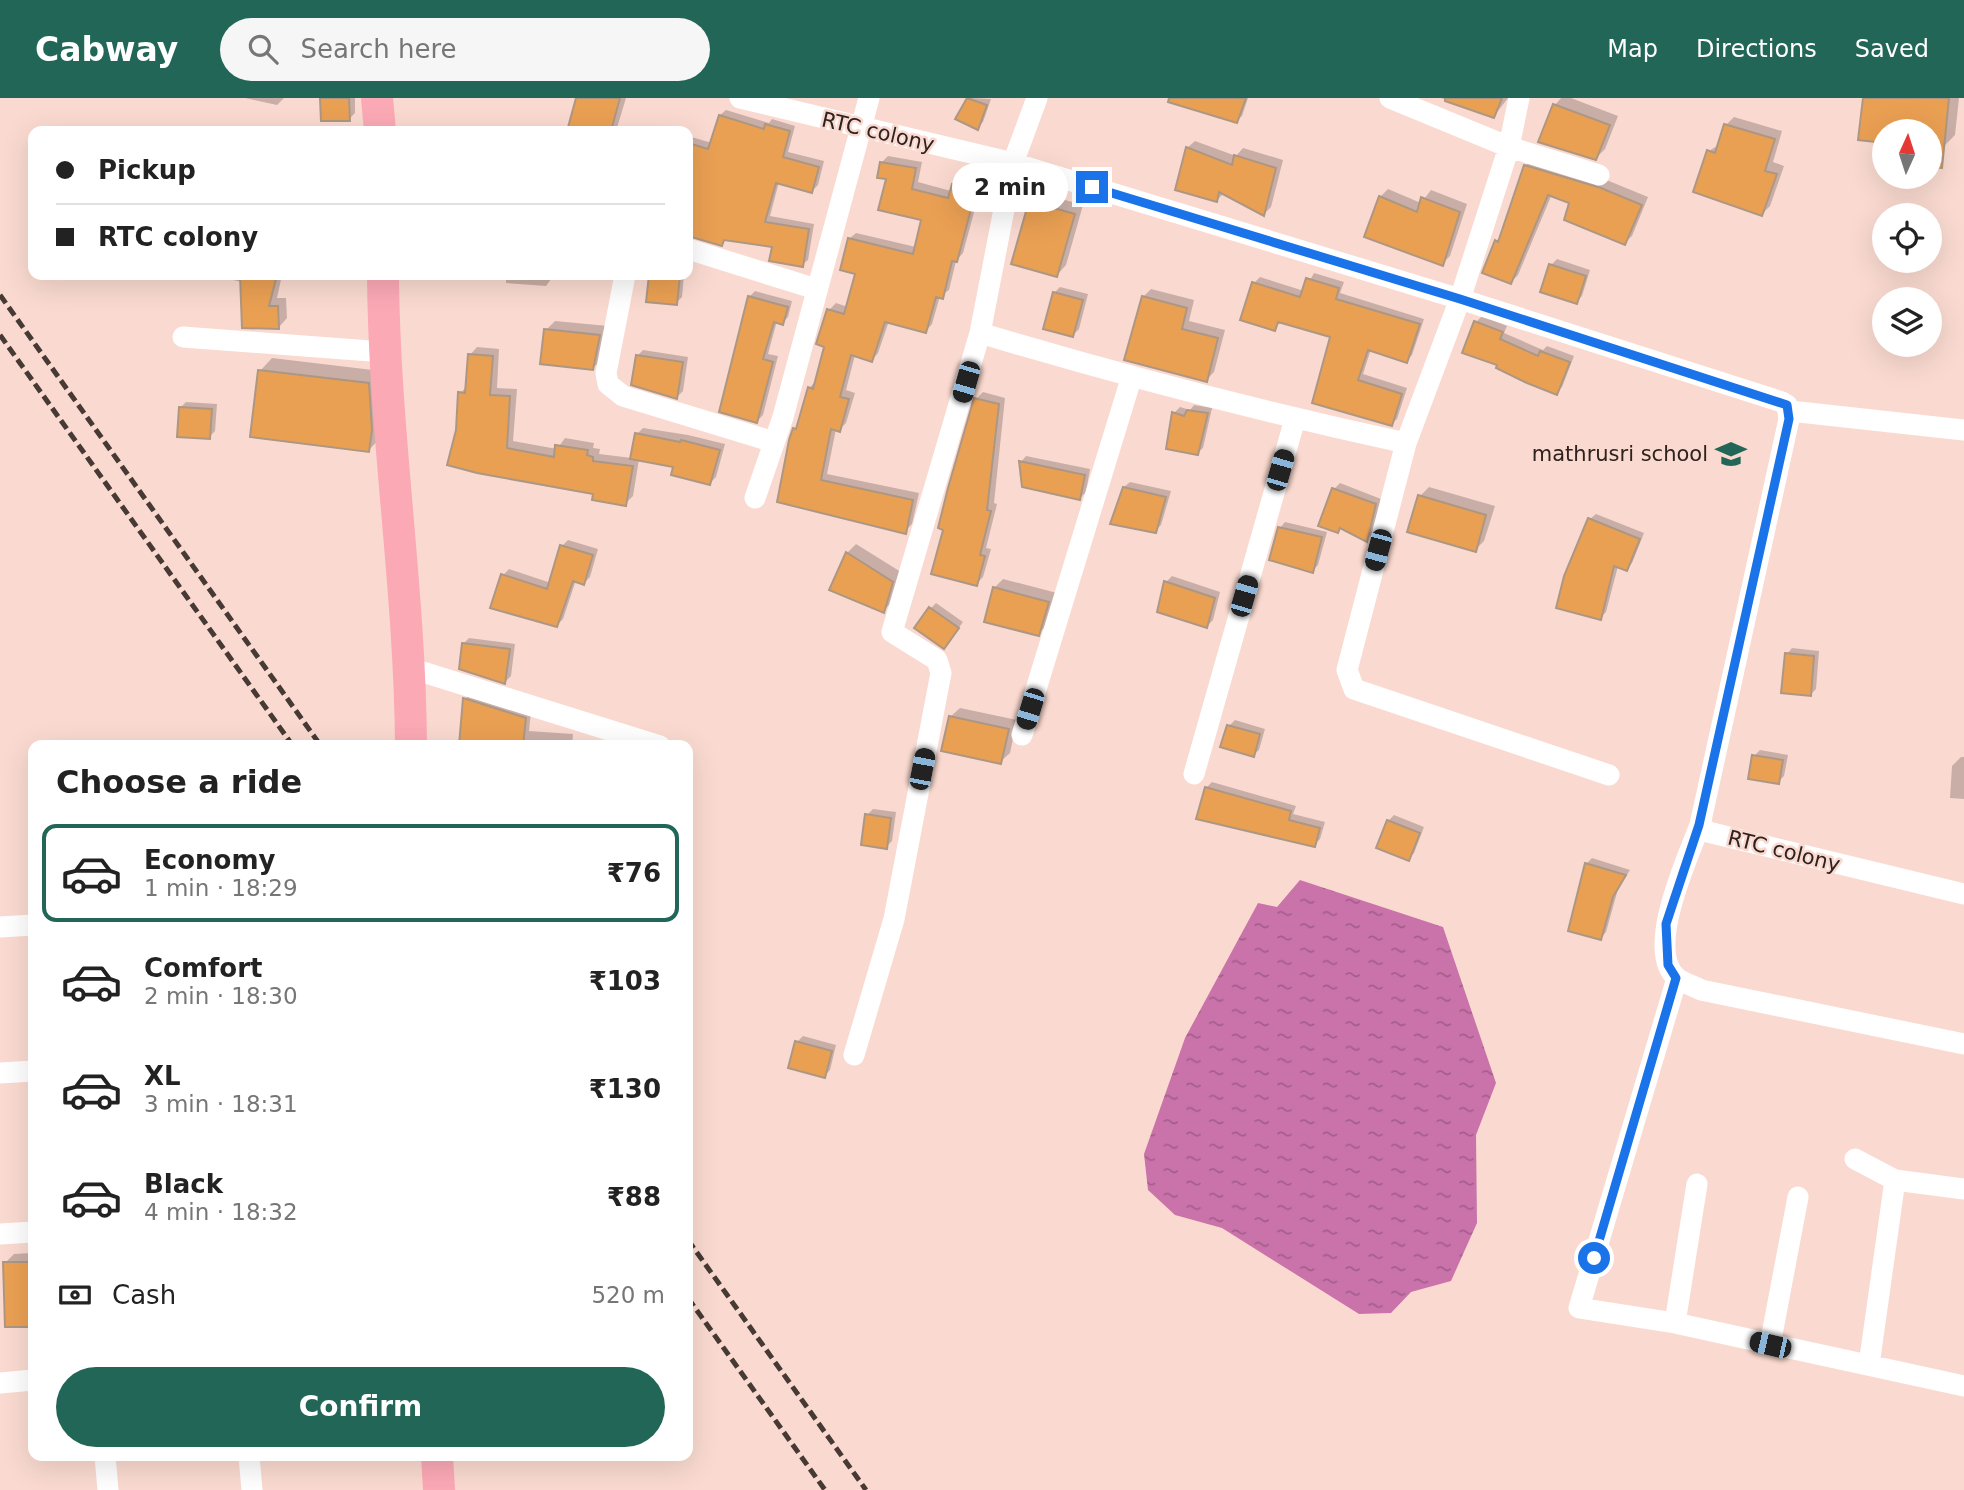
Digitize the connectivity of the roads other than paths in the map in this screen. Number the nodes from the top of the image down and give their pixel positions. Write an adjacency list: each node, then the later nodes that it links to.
1 (377, 98): 7 (highway)
2 (740, 98): 8 (street, RTC colony)
3 (869, 98): 8 (street)
4 (1037, 98): 10 (street)
5 (1390, 98): 9 (street)
6 (1519, 98): 9 (street)
7 (380, 126)
8 (859, 128): 10 (street, RTC colony); 15 (street)
9 (1509, 147): 11 (street); 16 (street)
10 (1013, 163): 16 (street, RTC colony); 17 (street)
11 (1599, 176)
12 (693, 251): 15 (street)
13 (383, 280): 19 (highway)
14 (624, 280): 24 (street)
15 (816, 289): 24 (street)
16 (1460, 299): 21 (street, RTC colony); 25 (street)
17 (980, 333): 20 (street); 39 (street)
18 (183, 337): 19 (street)
19 (384, 352): 27 (highway)
20 (1131, 379): 22 (street); 28 (street)
21 (1790, 411): 23 (street); 33 (street, RTC colony)
22 (1295, 419): 25 (street); 31 (street)
23 (1964, 430)
24 (774, 442): 26 (street)
25 (1406, 443): 32 (street)
26 (755, 498)
27 (411, 668): 29 (highway); 30 (street)
28 (1022, 735)
29 (411, 740)
30 (641, 740)
31 (1194, 774)
32 (1609, 775)
33 (1699, 825): 34 (street, RTC colony); 37 (street)
34 (1964, 894)
35 (28, 925): 36 (street)
36 (0, 927)
37 (1676, 978): 38 (street); 49 (street)
38 (1964, 1044)
39 (854, 1055)
40 (28, 1071): 41 (street)
41 (0, 1073)
42 (1855, 1159): 43 (street)
43 (1895, 1180): 45 (street); 51 (street)
44 (1697, 1184): 49 (street)
45 (1964, 1189)
46 (1798, 1197): 50 (street)
47 (28, 1232): 48 (street)
48 (0, 1234)
49 (1675, 1323): 50 (street)
50 (1770, 1345): 51 (street)
51 (1869, 1365): 53 (street)
52 (28, 1380): 54 (street)
53 (1964, 1382)
54 (0, 1383)
55 (106, 1461): 58 (street)
56 (249, 1461): 59 (street)
57 (437, 1461): 60 (highway)
58 (108, 1490)
59 (252, 1490)
60 (439, 1490)

